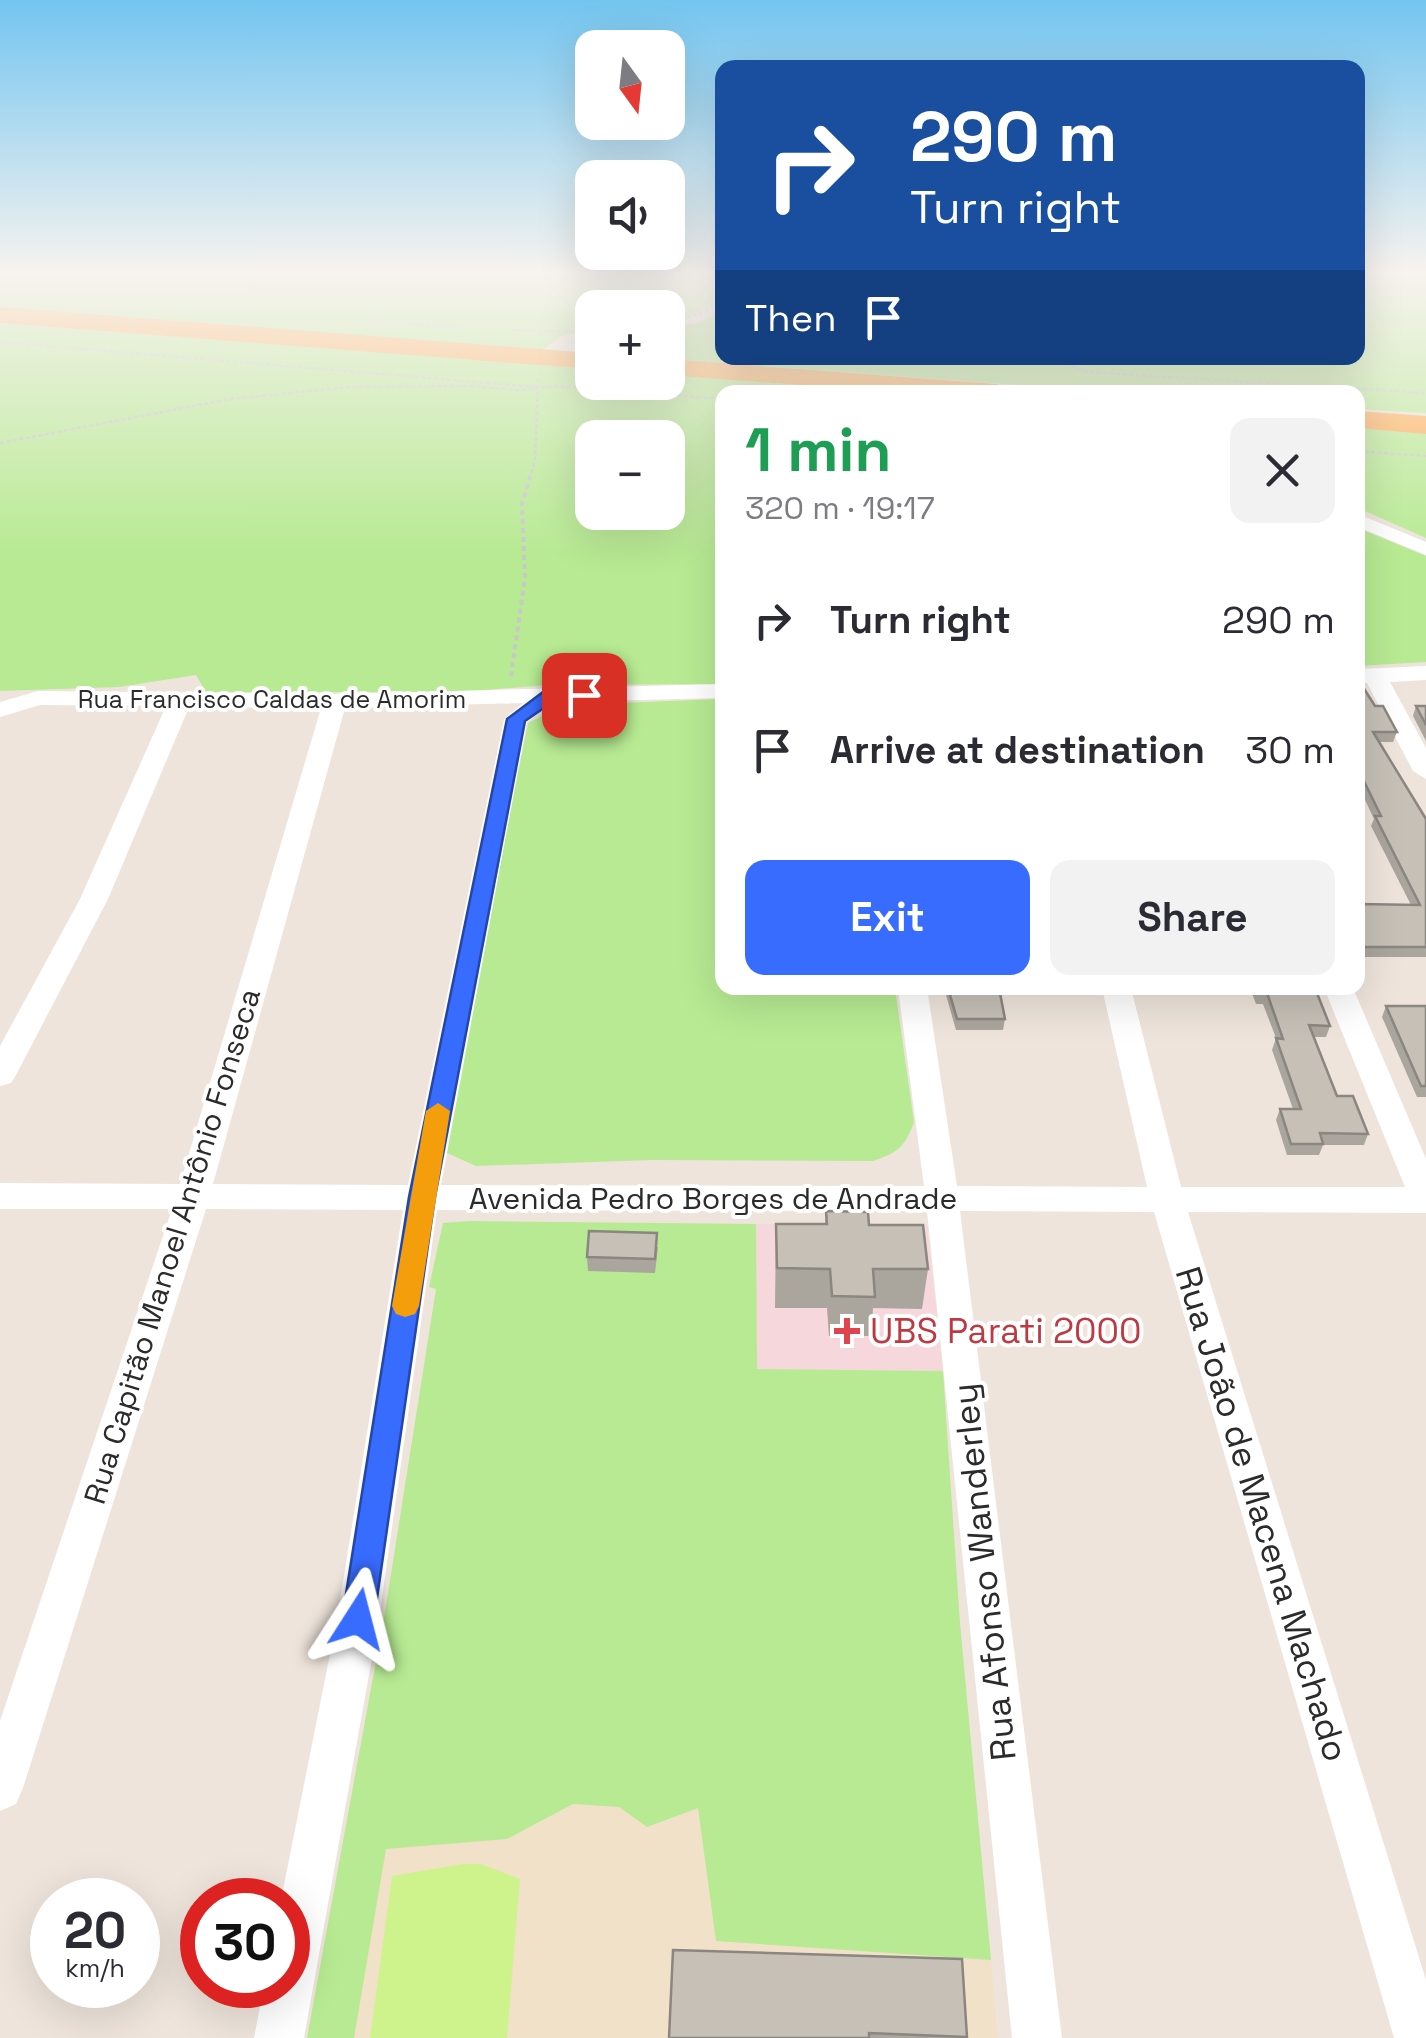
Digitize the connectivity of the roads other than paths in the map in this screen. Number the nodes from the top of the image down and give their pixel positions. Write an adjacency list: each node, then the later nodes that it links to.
1 (685, 367): 2 (highway)
2 (909, 385)
3 (1365, 421): 4 (highway)
4 (1426, 425)
5 (1365, 523): 6 (street)
6 (1426, 550)
7 (1426, 673): 8 (street)
8 (1366, 676): 14 (street)
9 (715, 691): 12 (street)
10 (180, 701): 11 (street, Rua Francisco Caldas de Amorim); 13 (street, Rua Francisco Caldas de Amorim); 18 (street)
11 (335, 702): 12 (street, Rua Francisco Caldas de Amorim); 20 (street, Rua Capitão Manoel Antônio Fonseca)
12 (505, 705): 21 (street)
13 (1, 712)
14 (1426, 771)
15 (914, 995): 22 (street, Rua Afonso Wanderley)
16 (1119, 995): 23 (street, Rua João de Macena Machado)
17 (1342, 995): 24 (street)
18 (0, 1075)
19 (0, 1196): 20 (street, Avenida Pedro Borges de Andrade)
20 (193, 1196): 21 (street, Avenida Pedro Borges de Andrade); 25 (street, Rua Capitão Manoel Antônio Fonseca)
21 (422, 1197): 22 (street, Avenida Pedro Borges de Andrade); 26 (street)
22 (942, 1198): 23 (street, Avenida Pedro Borges de Andrade); 27 (street, Rua Afonso Wanderley)
23 (1167, 1199): 24 (street, Avenida Pedro Borges de Andrade); 28 (street, Rua João de Macena Machado)
24 (1426, 1200)
25 (0, 1788)
26 (279, 2038)
27 (1037, 2038)
28 (1419, 2038)

